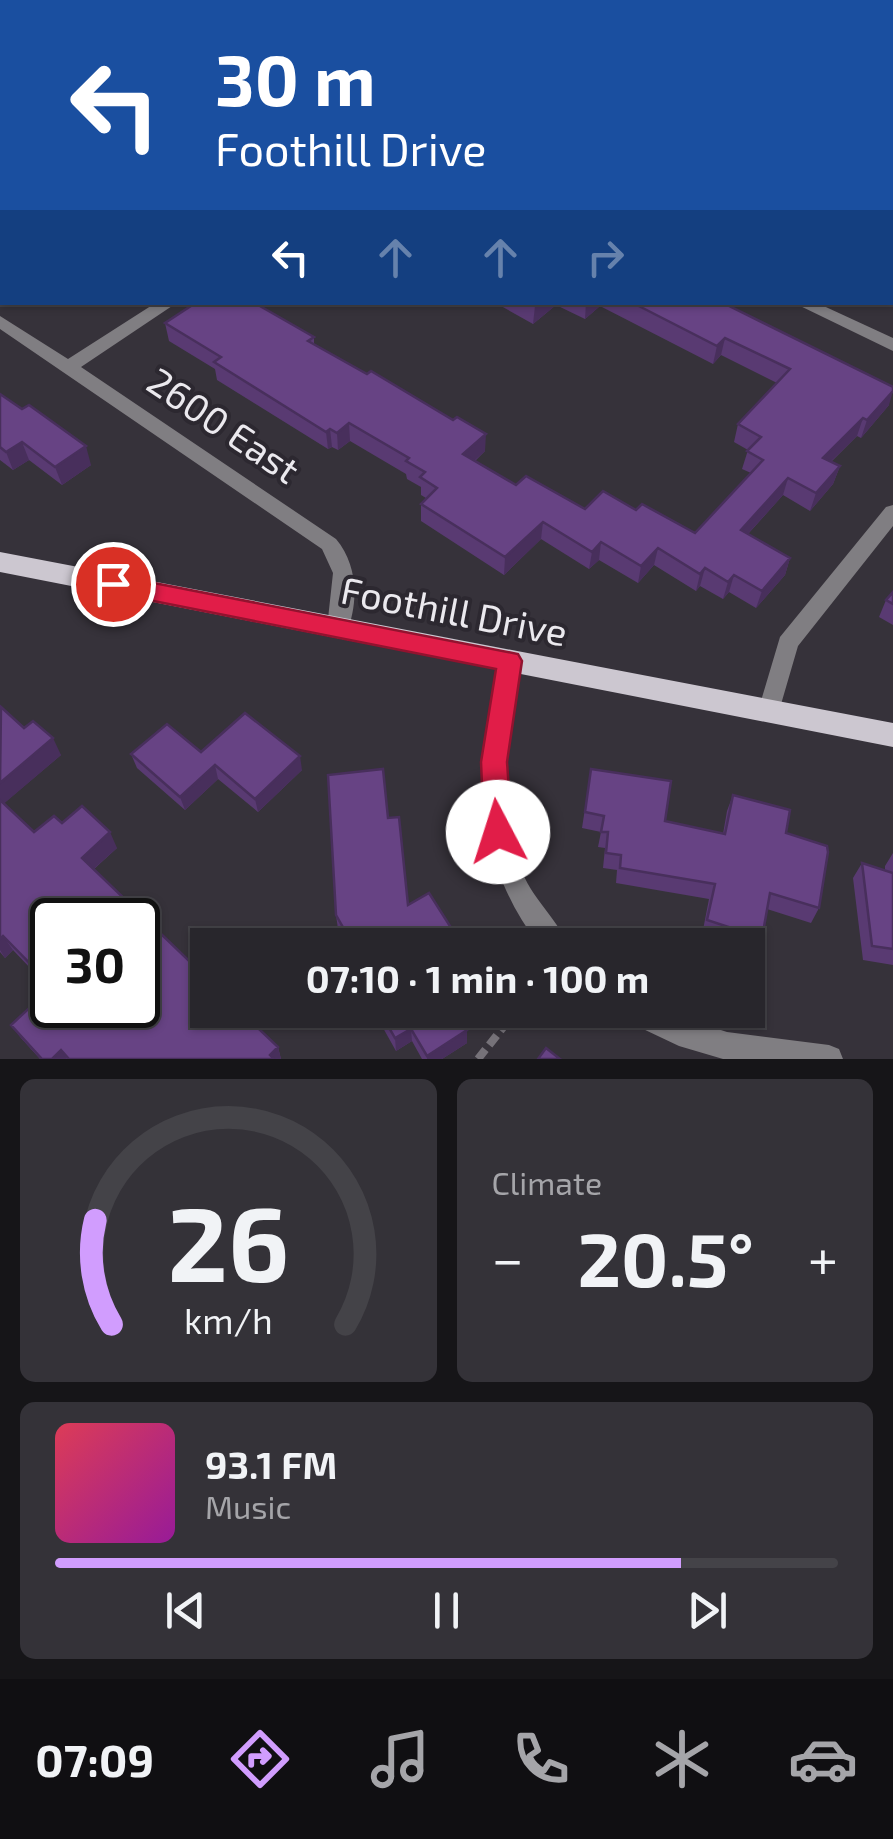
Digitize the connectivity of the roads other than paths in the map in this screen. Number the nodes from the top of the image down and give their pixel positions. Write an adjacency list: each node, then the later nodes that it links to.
1 (165, 305): 5 (street)
2 (806, 305): 4 (street)
3 (0, 321): 5 (street, 2600 East)
4 (893, 345)
5 (68, 367): 8 (street, 2600 East)
6 (893, 512): 10 (street)
7 (0, 562): 8 (main road, Foothill Drive)
8 (338, 628): 9 (main road, Foothill Drive)
9 (509, 661): 10 (main road, Foothill Drive); 12 (street)
10 (768, 711): 11 (main road, Foothill Drive)
11 (893, 734)
12 (543, 928)
13 (665, 1028): 14 (street)
14 (829, 1059)

